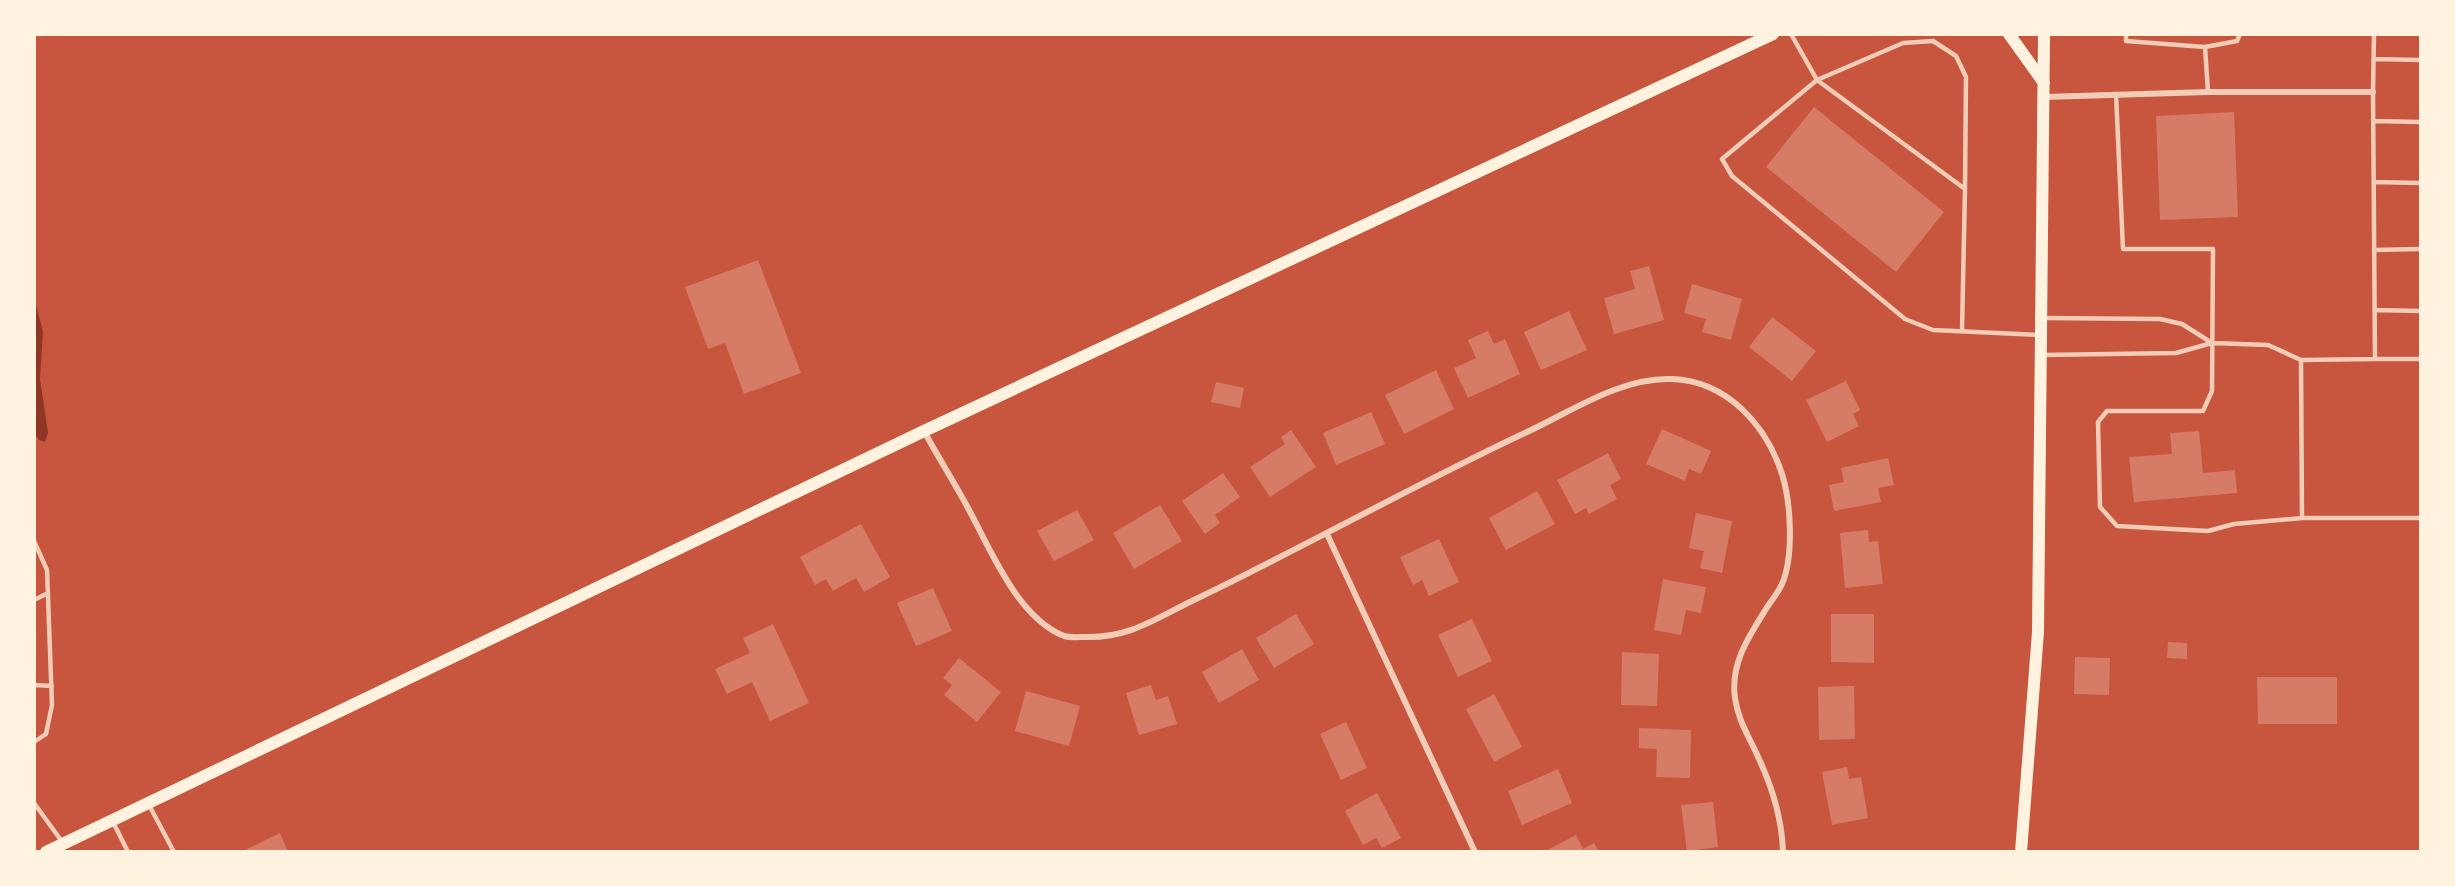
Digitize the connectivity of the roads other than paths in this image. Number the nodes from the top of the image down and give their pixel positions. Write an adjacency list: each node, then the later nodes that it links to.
1 (1773, 34): 34 (main road)
2 (1791, 34): 11 (lane)
3 (2009, 34): 12 (main road)
4 (2044, 34): 12 (main road)
5 (2126, 34): 8 (lane)
6 (2240, 34): 8 (lane)
7 (2374, 34): 9 (lane)
8 (2205, 47): 13 (lane)
9 (2374, 59): 10 (lane); 14 (lane)
10 (2421, 60)
11 (1817, 80): 21 (lane); 21 (lane); 27 (lane)
12 (2044, 83): 16 (main road)
13 (2208, 92): 14 (street); 15 (street)
14 (2373, 92): 17 (lane)
15 (2116, 94): 16 (street); 29 (lane)
16 (2044, 97): 26 (main road)
17 (2373, 122): 18 (lane); 19 (lane)
18 (2421, 122)
19 (2374, 182): 20 (lane); 23 (lane)
20 (2421, 183)
21 (1965, 189): 27 (lane)
22 (2421, 249): 23 (lane)
23 (2374, 250): 24 (lane)
24 (2375, 310): 25 (lane); 31 (lane)
25 (2421, 311)
26 (2042, 318): 28 (main road); 29 (lane)
27 (1962, 331): 28 (lane)
28 (2042, 335): 30 (main road)
29 (2212, 342): 30 (lane); 33 (lane); 35 (lane)
30 (2042, 355): 53 (main road)
31 (2375, 359): 32 (lane); 33 (lane)
32 (2421, 359)
33 (2301, 360): 35 (lane)
34 (924, 431): 37 (street); 45 (main road)
35 (2302, 518): 36 (lane)
36 (2421, 518)
37 (1327, 534): 51 (street); 52 (street)
38 (34, 541): 39 (lane)
39 (48, 593): 40 (lane); 42 (lane)
40 (34, 600)
41 (34, 685): 42 (lane)
42 (52, 686): 43 (lane)
43 (34, 742)
44 (34, 802): 47 (lane)
45 (148, 803): 46 (main road); 50 (lane)
46 (112, 820): 47 (main road); 49 (lane)
47 (63, 843): 48 (main road)
48 (46, 852)
49 (128, 852)
50 (174, 852)
51 (1475, 852)
52 (1783, 852)
53 (2020, 852)

